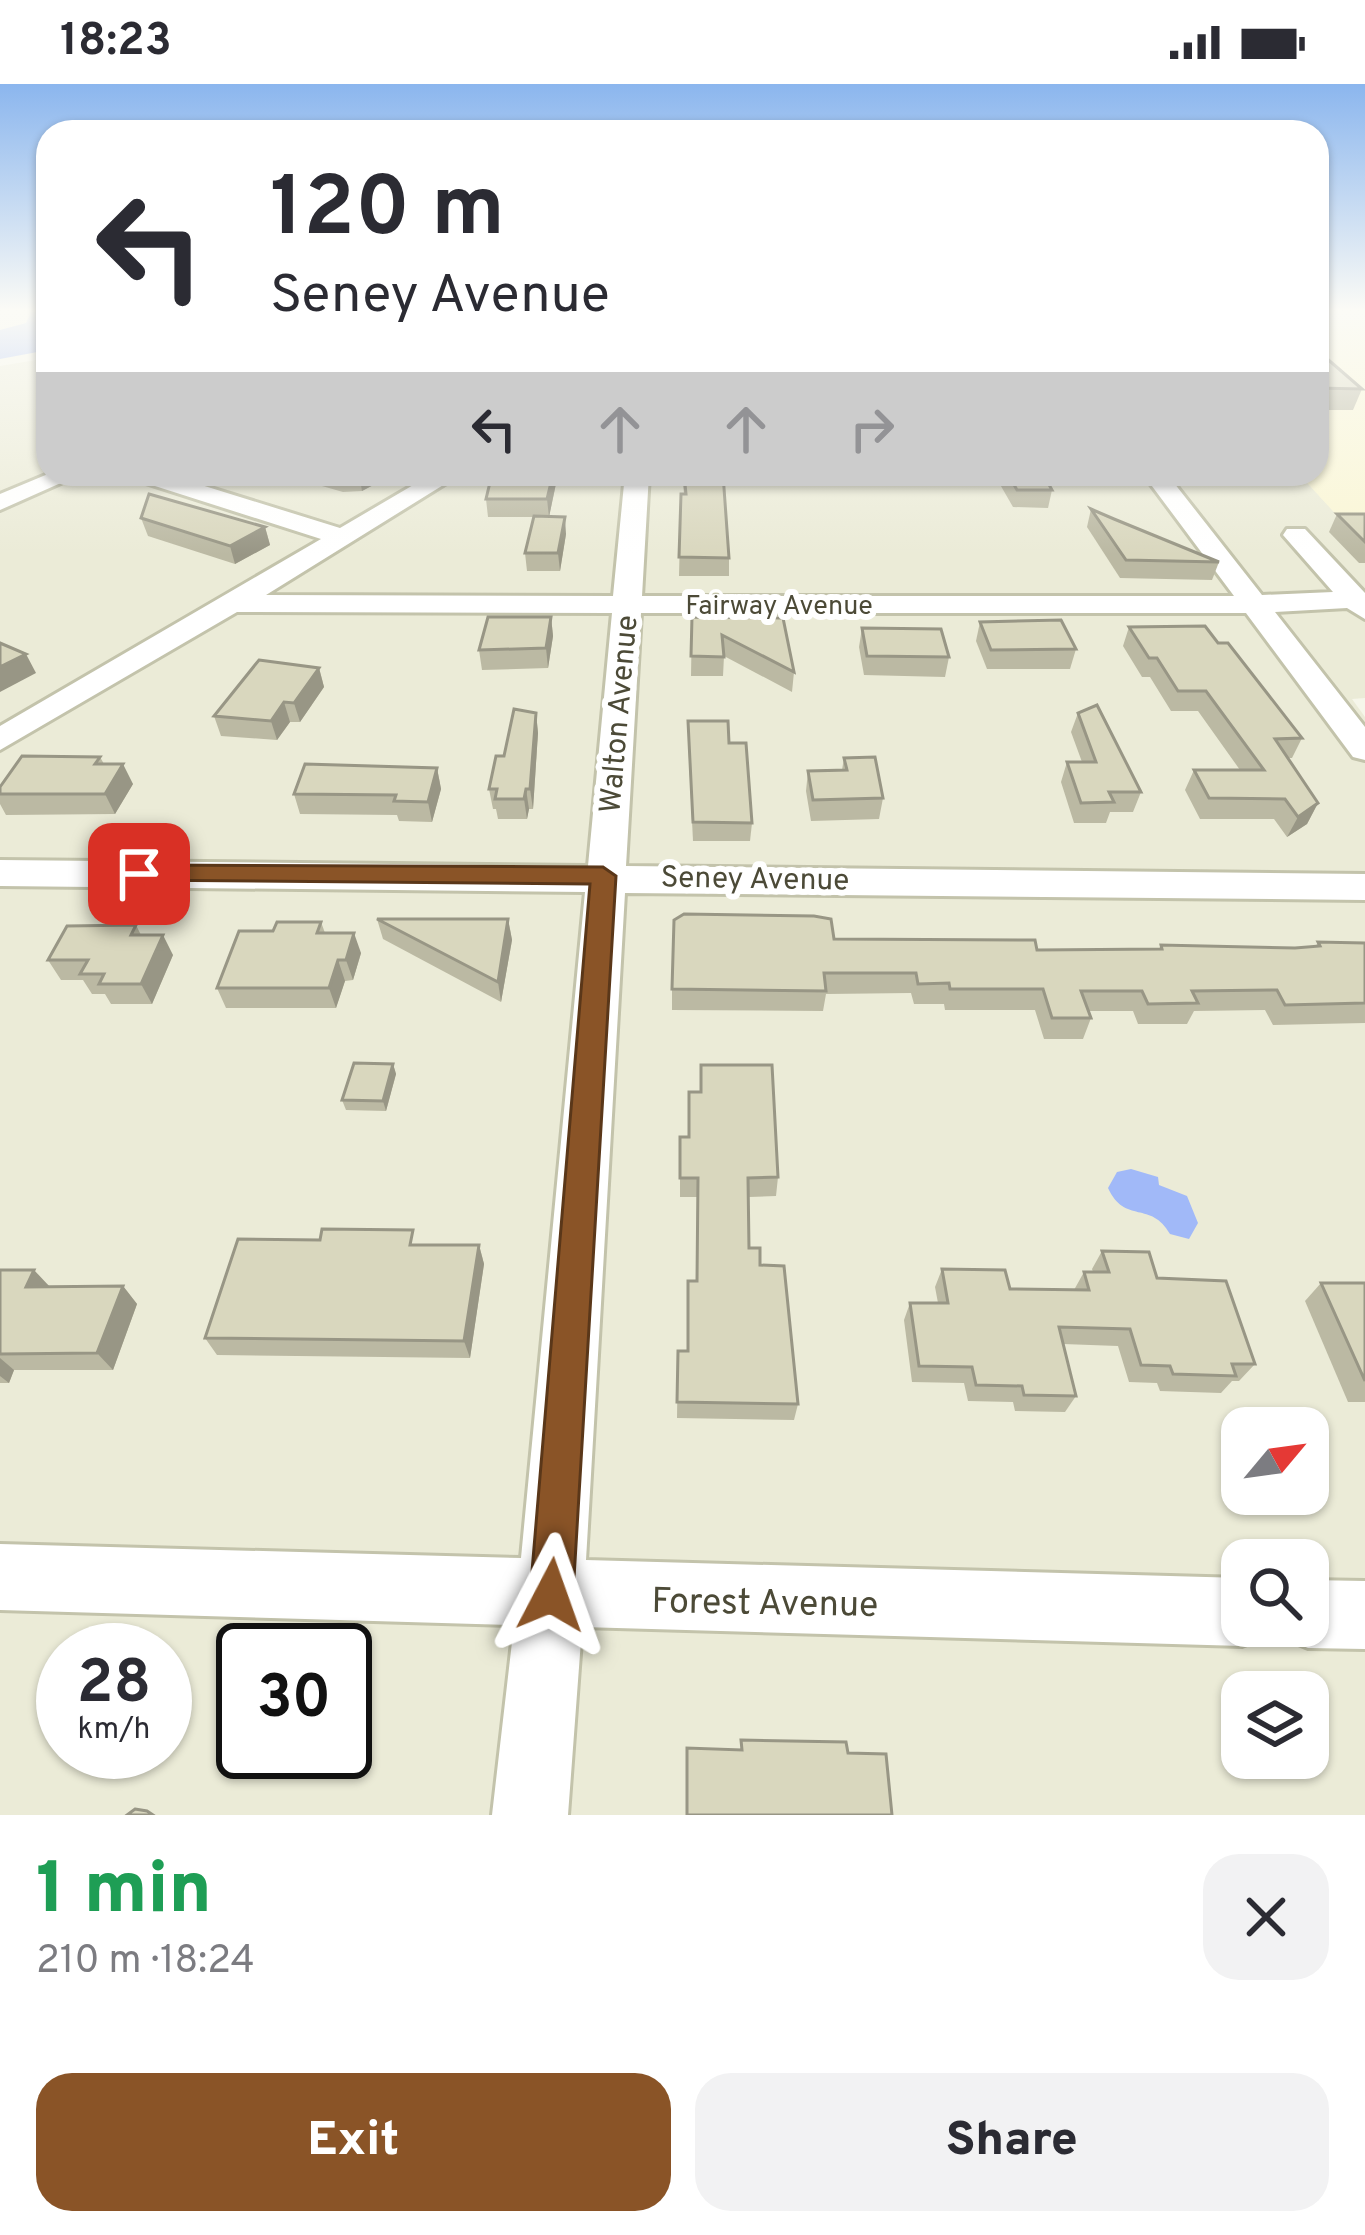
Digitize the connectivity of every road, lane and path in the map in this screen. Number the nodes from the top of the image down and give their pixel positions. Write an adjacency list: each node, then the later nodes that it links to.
1 (36, 467): 2 (street)
2 (0, 481)
3 (40, 486): 8 (street)
4 (179, 486): 10 (street)
5 (429, 486): 10 (street)
6 (636, 486): 12 (street, Walton Avenue)
7 (1164, 486): 13 (street)
8 (0, 503)
9 (1296, 535): 14 (street)
10 (342, 537): 11 (street)
11 (231, 603): 12 (street, Fairway Avenue); 15 (street)
12 (628, 604): 13 (street, Fairway Avenue); 18 (street, Walton Avenue)
13 (1254, 605): 14 (street, Fairway Avenue); 16 (street)
14 (1362, 607)
15 (0, 740)
16 (1365, 750)
17 (0, 873): 18 (street, Seney Avenue)
18 (603, 876): 19 (street, Seney Avenue); 21 (street, Walton Avenue)
19 (1365, 887)
20 (0, 1576): 21 (street, Forest Avenue)
21 (551, 1595): 22 (street, Forest Avenue); 25 (street, Walton Avenue)
22 (1221, 1611)
23 (1329, 1615): 24 (street)
24 (1365, 1616)
25 (530, 1815)

